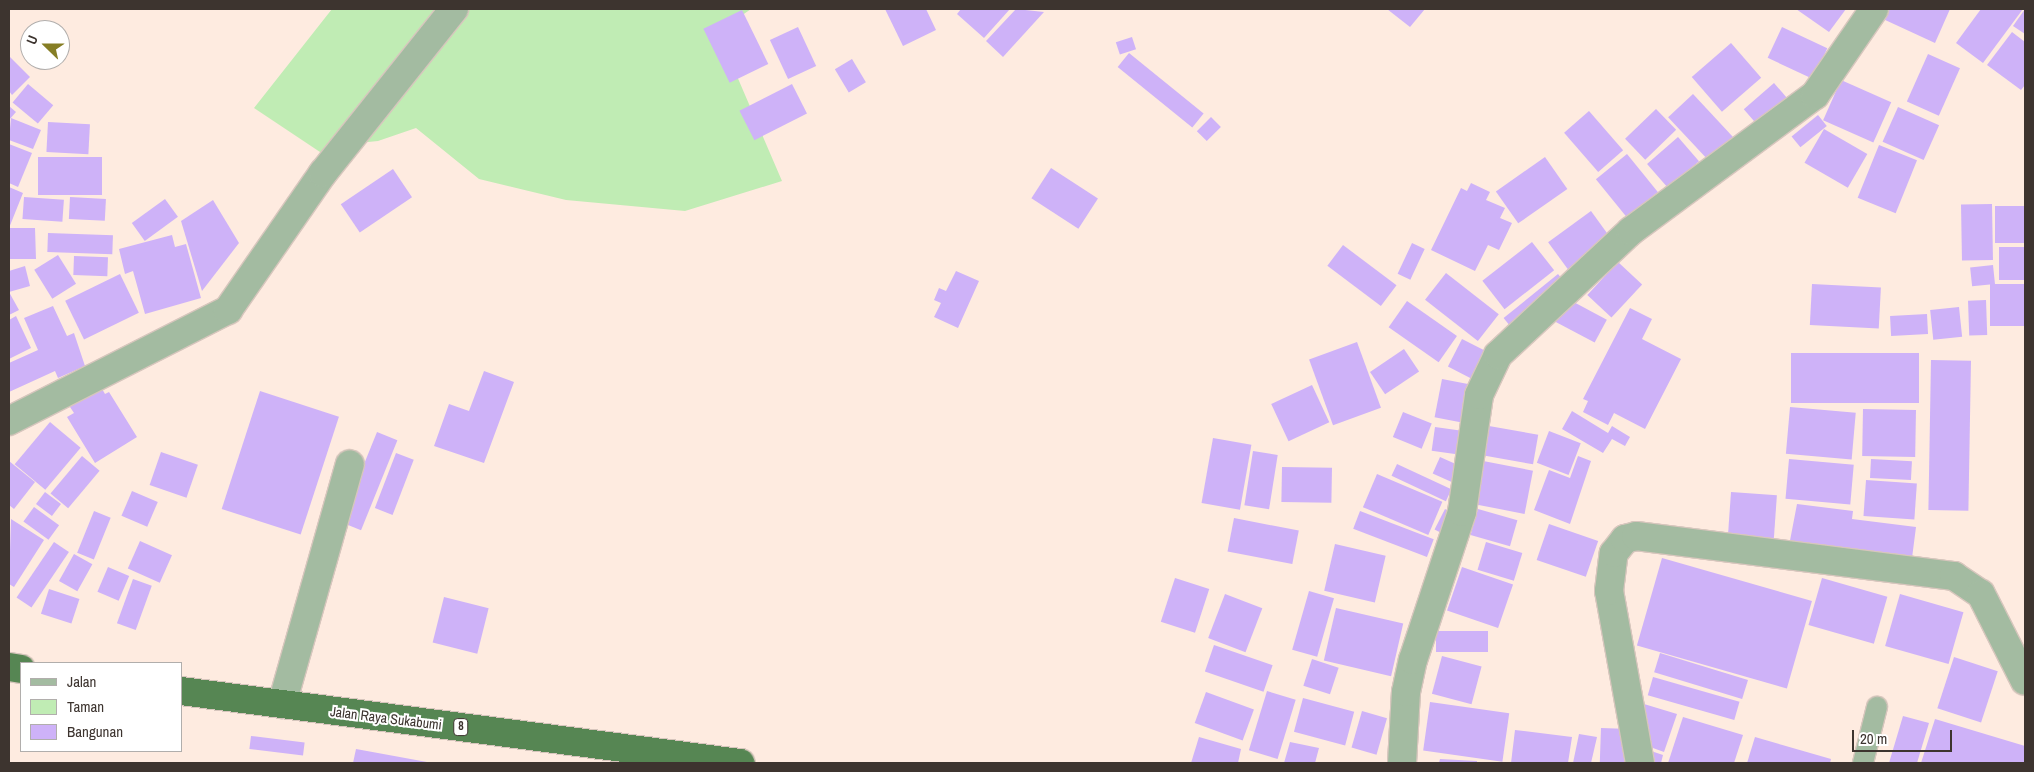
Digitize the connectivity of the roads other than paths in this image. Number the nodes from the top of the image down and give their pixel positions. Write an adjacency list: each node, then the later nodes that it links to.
1 (454, 9): 3 (street)
2 (1874, 9): 10 (street)
3 (9, 421)
4 (350, 464): 7 (street)
5 (2025, 681): 11 (street)
6 (182, 691): 7 (highway, Jalan Raya Sukabumi / 8)
7 (282, 704): 9 (highway, Jalan Raya Sukabumi / 8)
8 (1877, 707): 12 (lane)
9 (740, 763)
10 (1402, 763)
11 (1640, 763)
12 (1863, 763)

